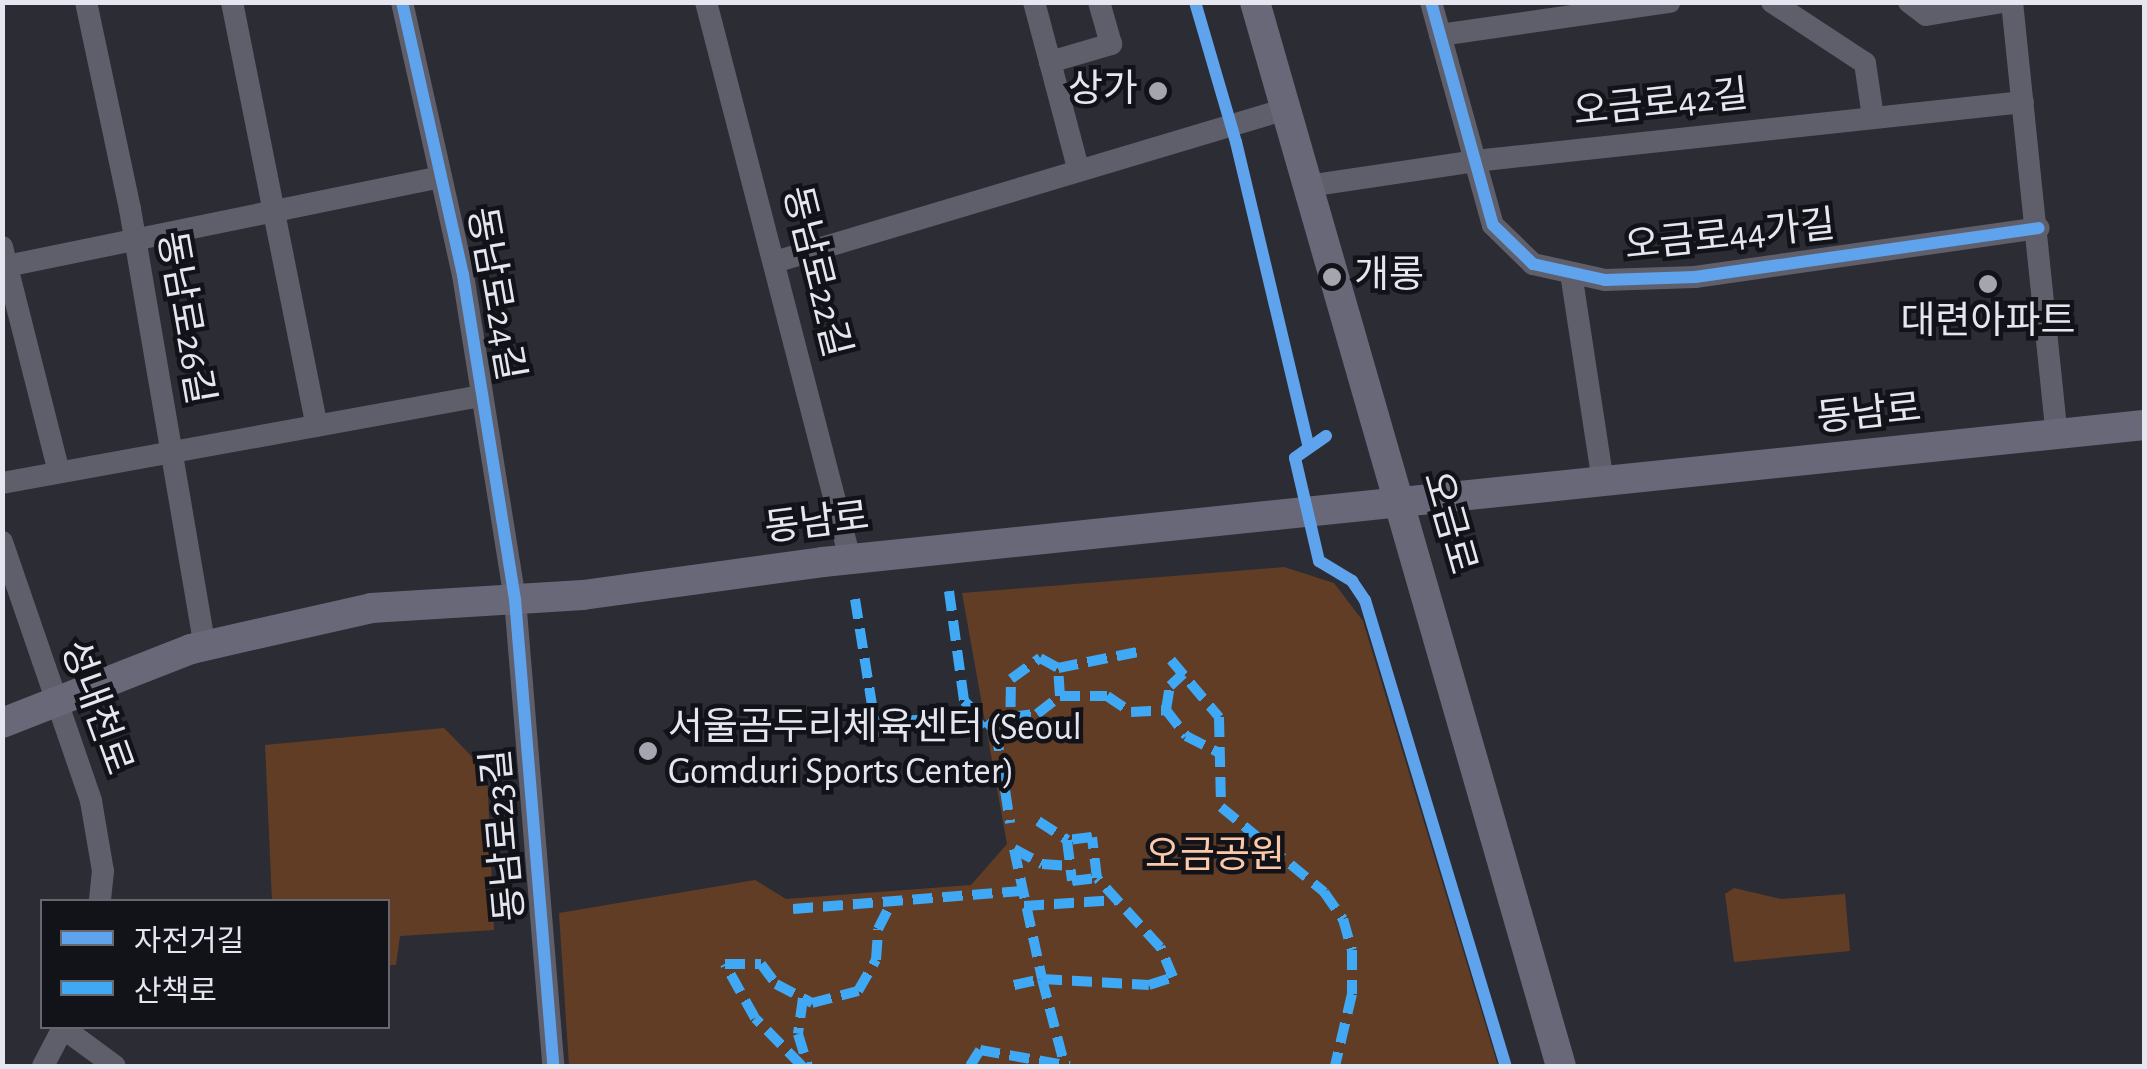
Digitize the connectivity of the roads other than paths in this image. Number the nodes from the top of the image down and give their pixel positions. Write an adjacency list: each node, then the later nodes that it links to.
1 (86, 2): 25 (street, 동남로26길)
2 (232, 2): 23 (street)
3 (402, 2): 21 (street, 동남로24길)
4 (706, 2): 27 (street, 동남로22길)
5 (1034, 2): 15 (street)
6 (1098, 2): 15 (street)
7 (1255, 2): 17 (main road, 오금로)
8 (1431, 2): 14 (street, 오금로44가길)
9 (1670, 2): 14 (street)
10 (1772, 2): 18 (street)
11 (1908, 2): 12 (street)
12 (2002, 2)
13 (2012, 2): 16 (street)
14 (1440, 35): 19 (street, 오금로44가길)
15 (1050, 62): 20 (street)
16 (2024, 102): 18 (street, 오금로42길); 24 (street)
17 (1286, 109): 20 (street); 22 (main road, 오금로)
18 (1874, 117): 19 (street, 오금로42길)
19 (1476, 161): 22 (street, 오금로42길); 28 (street, 오금로44가길)
20 (1078, 168): 27 (street)
21 (441, 176): 23 (street); 29 (street, 동남로24길)
22 (1308, 186): 37 (main road, 오금로)
23 (273, 211): 25 (street); 30 (street)
24 (2040, 228): 28 (street, 오금로44가길); 32 (street)
25 (133, 242): 26 (street); 33 (street, 동남로26길)
26 (4, 260): 34 (street)
27 (778, 261): 39 (street, 동남로22길)
28 (1571, 273): 36 (street)
29 (482, 396): 30 (street); 40 (street, 동남로24길)
30 (318, 426): 33 (street)
31 (2144, 426): 32 (main road, 동남로)
32 (2057, 438): 36 (main road, 동남로)
33 (172, 452): 34 (street); 41 (street, 동남로26길)
34 (60, 472): 35 (street)
35 (2, 482)
36 (1603, 483): 37 (main road, 동남로)
37 (1400, 500): 39 (main road, 동남로); 50 (main road, 오금로)
38 (2, 542): 42 (street, 성내천로)
39 (850, 560): 40 (main road, 동남로)
40 (514, 599): 41 (main road, 동남로); 49 (street, 동남로23길)
41 (206, 646): 42 (main road, 동남로)
42 (52, 702): 43 (main road, 동남로); 44 (street, 성내천로)
43 (2, 723)
44 (100, 899)
45 (63, 1029): 47 (street)
46 (67, 1029): 48 (street)
47 (43, 1066)
48 (115, 1066)
49 (553, 1066)
50 (1561, 1066)

